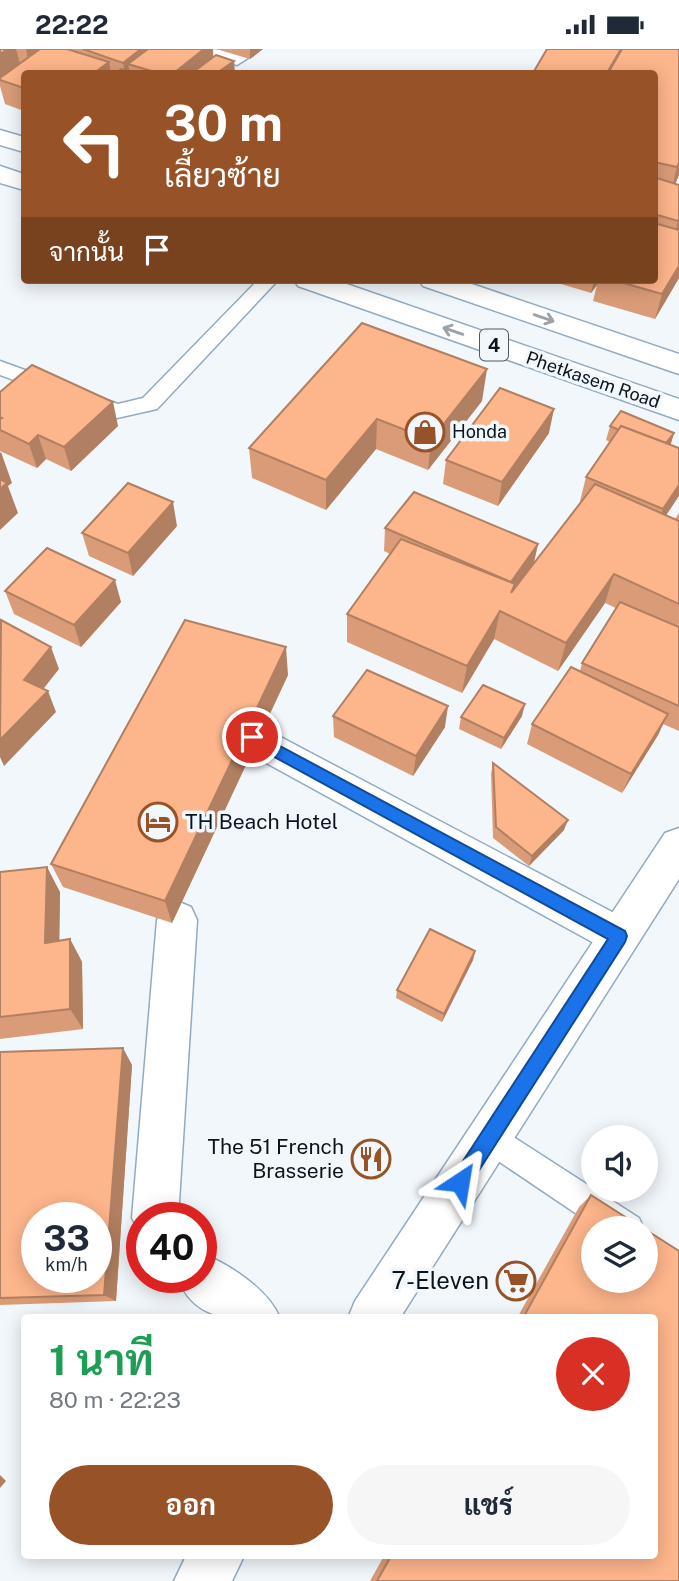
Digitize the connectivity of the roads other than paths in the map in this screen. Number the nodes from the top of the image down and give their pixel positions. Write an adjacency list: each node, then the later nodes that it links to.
1 (206, 49): 2 (street)
2 (237, 58)
3 (0, 137): 4 (street)
4 (21, 144)
5 (0, 174): 6 (street)
6 (21, 182)
7 (265, 284): 11 (lane)
8 (319, 284): 12 (street, Phetkasem Road / 4, one-way to 8)
9 (445, 284): 10 (street, 4, one-way to 10)
10 (679, 364)
11 (0, 368)
12 (679, 410)
13 (252, 737): 16 (street)
14 (679, 846): 16 (street)
15 (177, 920): 18 (street)
16 (619, 936): 17 (street)
17 (490, 1137): 19 (lane); 22 (street)
18 (156, 1202)
19 (608, 1216)
20 (217, 1289): 21 (street)
21 (251, 1314)
22 (375, 1314)
23 (215, 1559): 24 (street)
24 (201, 1581)

